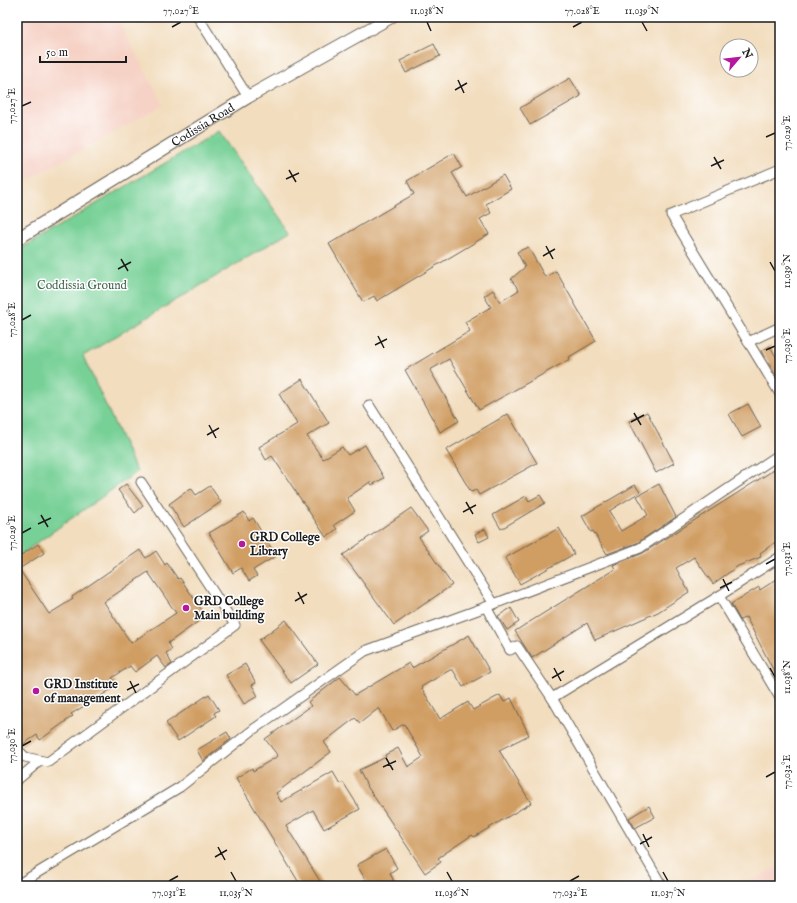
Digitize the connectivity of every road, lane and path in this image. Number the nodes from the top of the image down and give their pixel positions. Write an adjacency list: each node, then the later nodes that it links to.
1 (198, 17): 3 (street)
2 (391, 17): 3 (street, Codissia Road)
3 (248, 97): 5 (street, Codissia Road)
4 (780, 169): 7 (street)
5 (17, 238)
6 (780, 327): 7 (street)
7 (748, 342): 8 (street)
8 (780, 394)
9 (370, 405): 14 (street)
10 (780, 454): 14 (street)
11 (141, 482): 18 (street)
12 (780, 557): 13 (street)
13 (719, 596): 15 (street); 16 (street)
14 (490, 605): 15 (street); 20 (street)
15 (552, 698): 21 (street)
16 (780, 698)
17 (17, 749): 18 (street)
18 (40, 761): 19 (street)
19 (17, 780)
20 (17, 885)
21 (662, 886)

